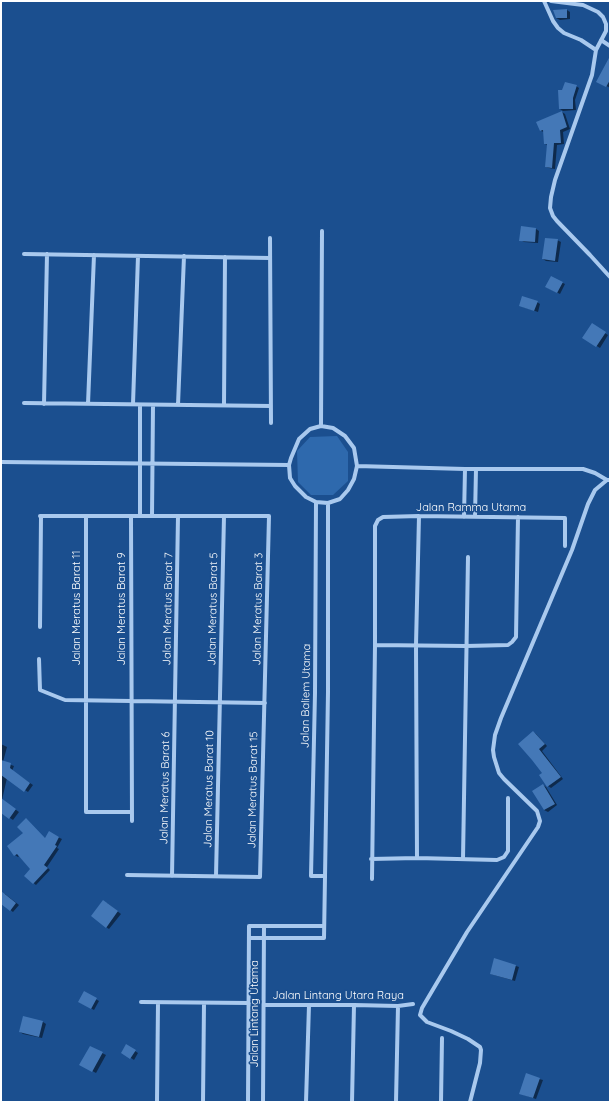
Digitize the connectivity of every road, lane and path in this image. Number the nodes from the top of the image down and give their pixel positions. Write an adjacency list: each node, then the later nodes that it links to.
1 (544, 1): 5 (street)
2 (551, 1): 3 (street)
3 (601, 40): 4 (street); 5 (street)
4 (610, 46)
5 (596, 50): 15 (street)
6 (322, 231): 26 (street)
7 (270, 238): 14 (street)
8 (24, 254): 9 (street)
9 (47, 254): 10 (street); 17 (street)
10 (94, 255): 11 (street); 18 (street)
11 (138, 256): 12 (street); 19 (street)
12 (184, 256): 13 (street); 22 (street)
13 (225, 257): 14 (street); 23 (street)
14 (270, 258): 24 (street)
15 (610, 277)
16 (24, 403): 17 (street)
17 (44, 404): 18 (street)
18 (88, 404): 19 (street)
19 (132, 404): 20 (street)
20 (140, 405): 21 (street); 28 (street)
21 (153, 405): 22 (street); 29 (street)
22 (178, 405): 23 (street)
23 (224, 405): 24 (street)
24 (271, 406): 25 (street)
25 (271, 423)
26 (322, 426): 30 (street); 31 (street)
27 (1, 462): 28 (street)
28 (140, 463): 29 (street); 39 (street)
29 (153, 464): 30 (street); 40 (street)
30 (289, 465): 35 (street)
31 (357, 466): 32 (street); 36 (street)
32 (465, 469): 33 (street); 44 (street)
33 (476, 469): 34 (street); 45 (street)
34 (609, 480): 92 (street)
35 (316, 502): 36 (street); 68 (street, Jalan Baliem Utama)
36 (328, 503): 68 (street, Jalan Baliem Utama)
37 (86, 516): 38 (street); 49 (street); 54 (street, Jalan Meratus Barat 11)
38 (131, 516): 39 (street); 55 (street, Jalan Meratus Barat 9)
39 (140, 516): 40 (street)
40 (152, 516): 41 (street)
41 (178, 516): 42 (street); 56 (street, Jalan Meratus Barat 7)
42 (224, 516): 57 (street, Jalan Meratus Barat 5); 58 (street, Jalan Meratus Barat 3)
43 (419, 516): 44 (street, Jalan Ramma Utama); 50 (street, Jalan Ramma Utama); 51 (street)
44 (464, 517): 45 (street, Jalan Ramma Utama)
45 (476, 517): 46 (street, Jalan Ramma Utama)
46 (518, 517): 47 (street, Jalan Ramma Utama); 52 (street)
47 (564, 546)
48 (468, 557): 52 (street)
49 (40, 627)
50 (375, 645): 51 (street); 63 (street)
51 (416, 645): 52 (street); 62 (street)
52 (466, 646): 64 (street)
53 (39, 659): 54 (street)
54 (86, 700): 55 (street); 60 (street, Jalan Meratus Barat 11)
55 (131, 701): 56 (street); 60 (street, Jalan Meratus Barat 9)
56 (175, 702): 57 (street); 66 (street, Jalan Meratus Barat 6)
57 (220, 703): 58 (street); 67 (street, Jalan Meratus Barat 10)
58 (265, 703): 67 (street, Jalan Meratus Barat 15)
59 (508, 798): 64 (street)
60 (132, 812): 61 (street, Jalan Meratus Barat 9)
61 (132, 821)
62 (417, 858): 63 (street); 64 (street)
63 (371, 859): 69 (street)
64 (463, 859)
65 (128, 875): 66 (street)
66 (172, 876): 67 (street)
67 (216, 876)
68 (325, 876): 71 (street, Jalan Baliem Utama)
69 (372, 879)
70 (264, 926): 71 (street); 72 (street, Jalan Lintang Utama); 73 (street, Jalan Lintang Utama)
71 (324, 926): 73 (street, Jalan Baliem Utama)
72 (249, 938): 73 (street); 77 (street, Jalan Lintang Utama)
73 (264, 938): 79 (street, Jalan Lintang Utama)
74 (141, 1002): 75 (street)
75 (158, 1003): 76 (street); 84 (street)
76 (204, 1003): 77 (street); 85 (street)
77 (249, 1003): 86 (street, Jalan Lintang Utama)
78 (412, 1004): 82 (street, Jalan Lintang Utara Raya)
79 (264, 1005): 80 (street, Jalan Lintang Utara Raya); 87 (street, Jalan Lintang Utama)
80 (309, 1005): 81 (street, Jalan Lintang Utara Raya); 88 (street)
81 (354, 1005): 82 (street, Jalan Lintang Utara Raya); 89 (street)
82 (398, 1006): 90 (street)
83 (442, 1038): 91 (street)
84 (157, 1102)
85 (203, 1102)
86 (248, 1102)
87 (263, 1102)
88 (306, 1102)
89 (352, 1102)
90 (396, 1102)
91 (441, 1102)
92 (470, 1102)

